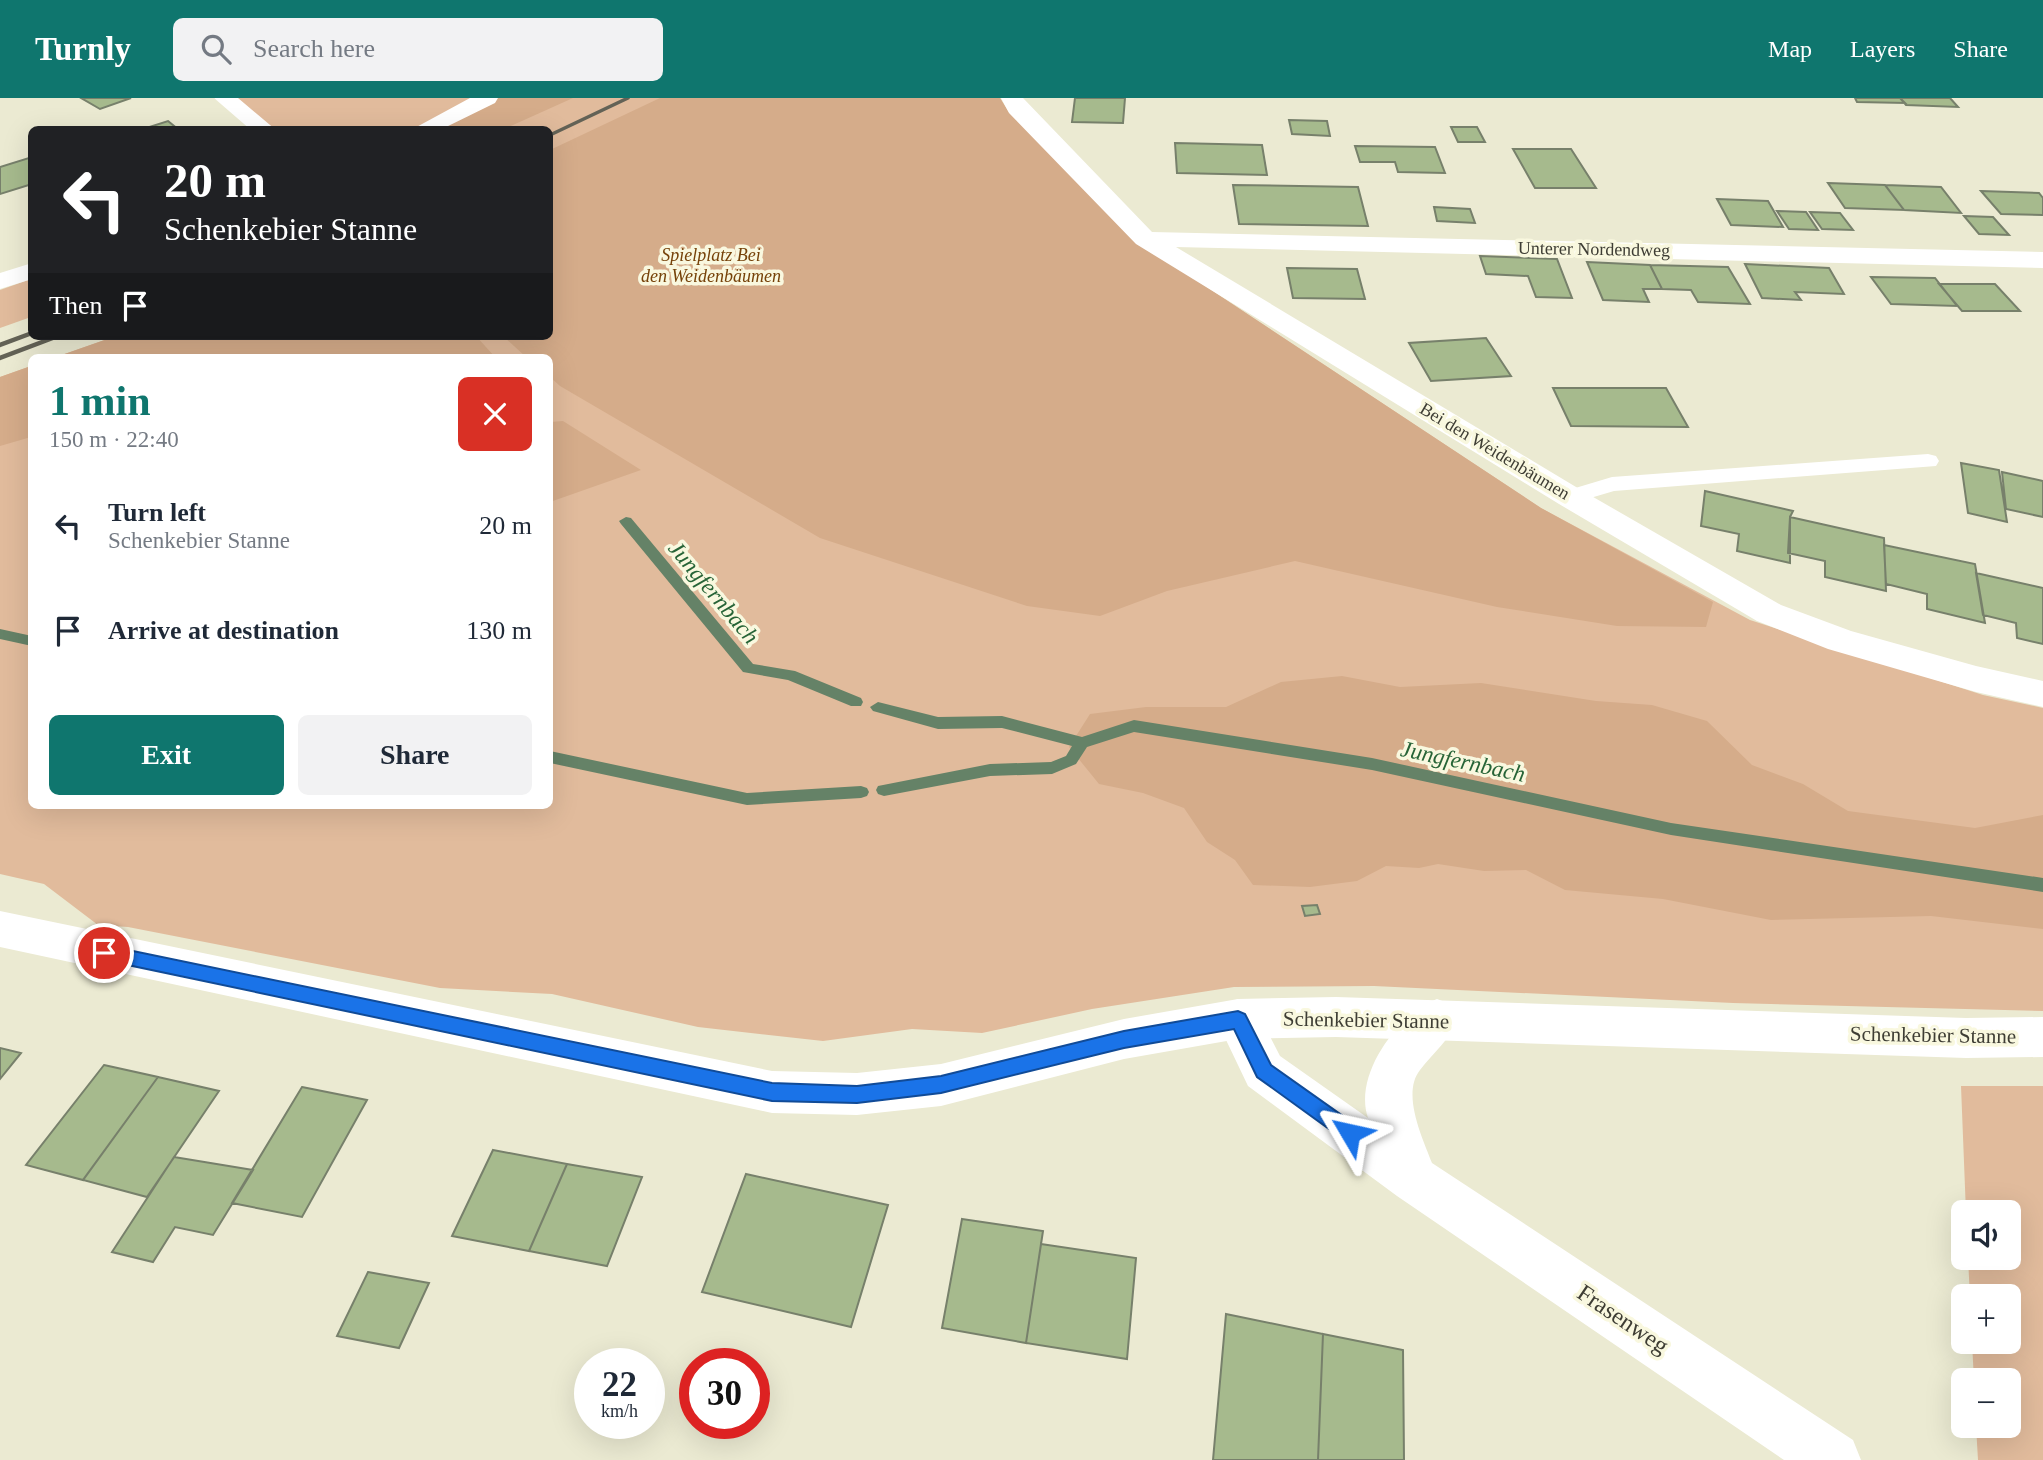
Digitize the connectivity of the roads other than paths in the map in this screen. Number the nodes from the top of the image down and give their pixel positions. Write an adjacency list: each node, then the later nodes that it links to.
1 (225, 98): 4 (street)
2 (487, 98): 5 (street)
3 (1012, 98): 6 (street, Bei den Weidenbäumen)
4 (260, 126)
5 (430, 126)
6 (1145, 239): 7 (street, Unterer Nordendweg); 11 (street, Bei den Weidenbäumen)
7 (2043, 260)
8 (28, 272): 9 (street)
9 (0, 281)
10 (1928, 461): 11 (lane)
11 (1570, 497): 12 (street, Bei den Weidenbäumen)
12 (2043, 694)
13 (0, 929): 14 (street, Schenkebier Stanne)
14 (1238, 1020): 15 (street, Schenkebier Stanne); 17 (street, Frasenweg)
15 (1437, 1020): 16 (street, Schenkebier Stanne); 17 (street)
16 (2043, 1037)
17 (1414, 1179): 18 (street, Frasenweg)
18 (1833, 1460)

